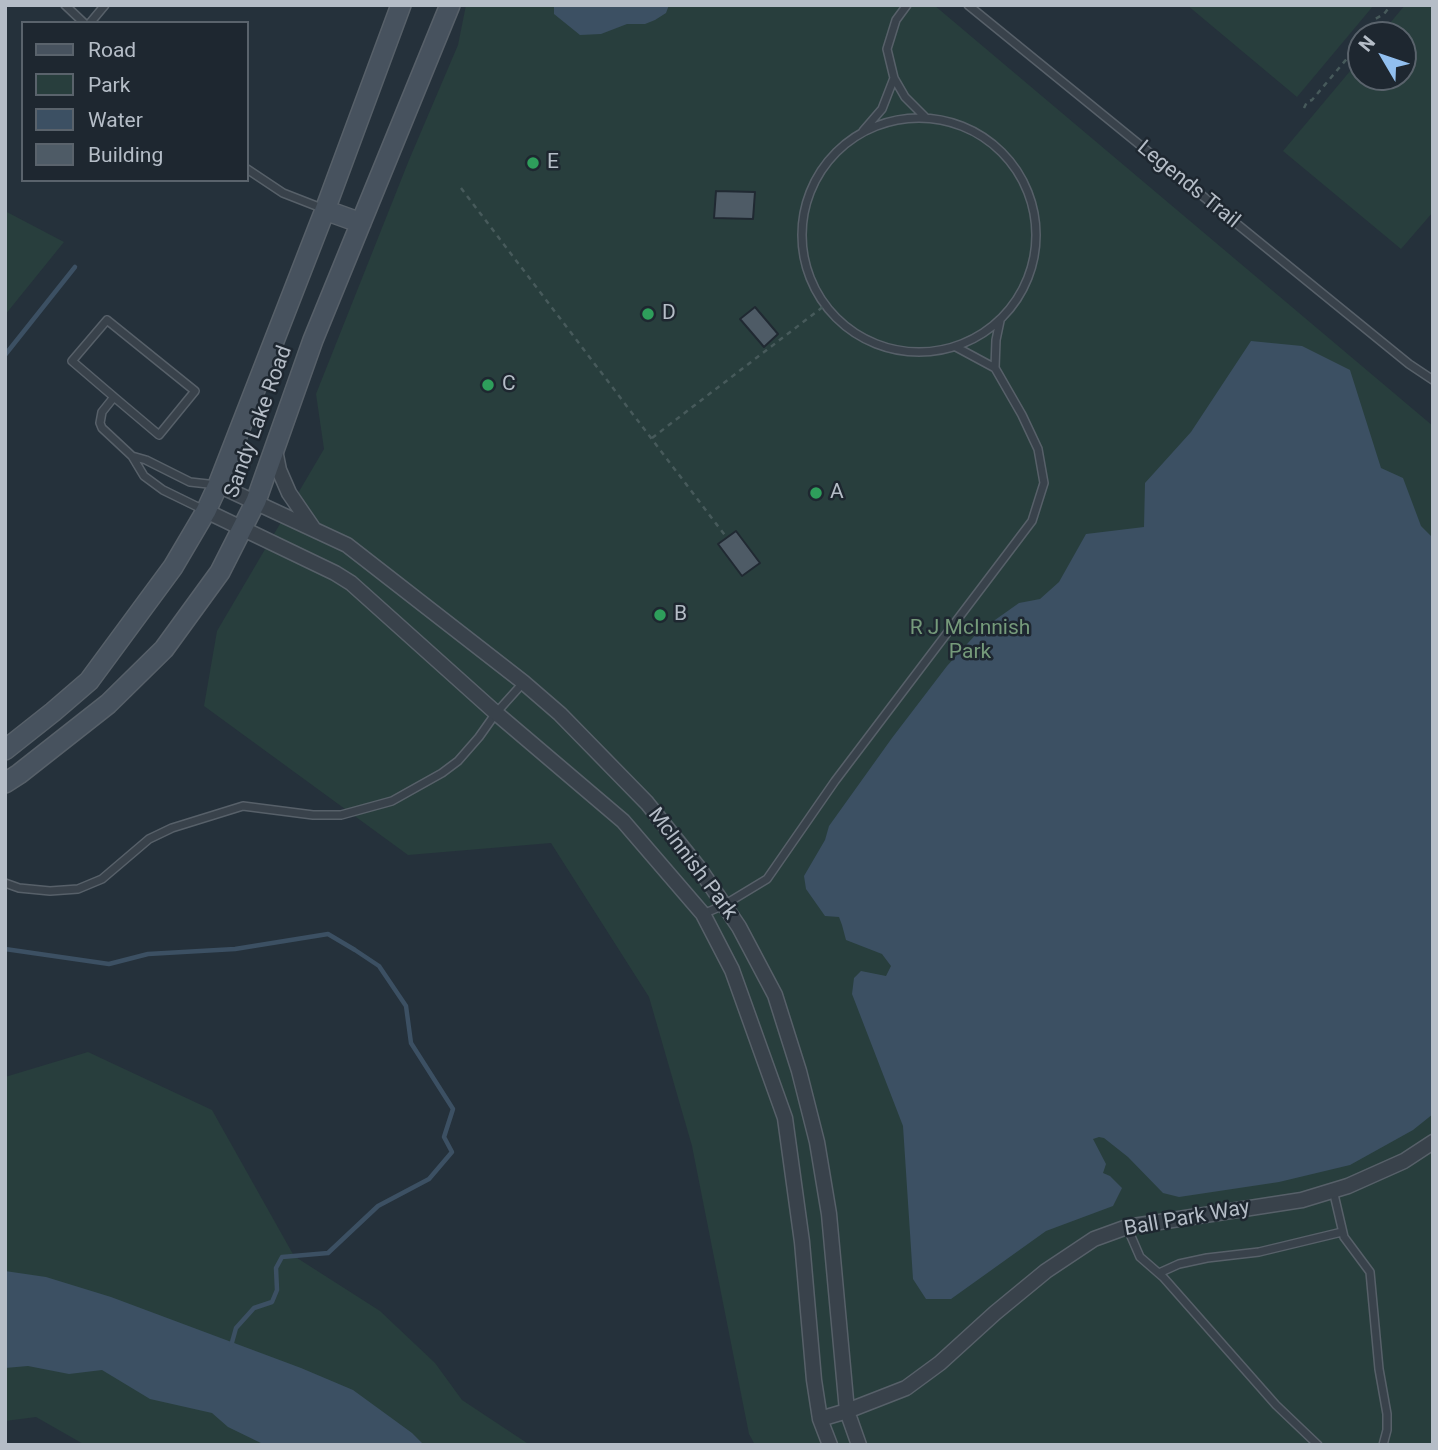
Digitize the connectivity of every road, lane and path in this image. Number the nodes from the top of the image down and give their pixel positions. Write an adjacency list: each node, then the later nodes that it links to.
1 (65, 5): 8 (lane)
2 (106, 5): 9 (lane)
3 (401, 5): 18 (main road, Sandy Lake Road)
4 (450, 5): 19 (main road, Sandy Lake Road)
5 (907, 5): 12 (lane)
6 (968, 5): 24 (lane, Legends Trail)
7 (1391, 5): 10 (path)
8 (82, 21)
9 (92, 21)
10 (1375, 21)
11 (1347, 59): 13 (path)
12 (894, 78): 14 (lane); 15 (lane)
13 (1304, 108)
14 (925, 117): 15 (lane); 21 (lane)
15 (861, 133): 20 (lane)
16 (248, 170): 18 (lane)
17 (461, 188): 26 (path)
18 (325, 210): 19 (main road); 29 (main road, Sandy Lake Road)
19 (361, 223): 27 (main road, Sandy Lake Road)
20 (824, 306): 22 (lane); 26 (path)
21 (1000, 321): 22 (lane); 23 (lane)
22 (956, 347): 23 (lane)
23 (995, 368): 40 (lane)
24 (1433, 380)
25 (114, 397): 25 (lane); 28 (lane)
26 (652, 438): 34 (path)
27 (275, 448): 30 (main road, Sandy Lake Road); 33 (street)
28 (132, 456): 29 (lane); 31 (lane)
29 (218, 485): 30 (street, McInnish Park); 31 (main road, Sandy Lake Road)
30 (256, 501): 32 (main road, Sandy Lake Road); 33 (street, McInnish Park)
31 (206, 511): 32 (street, McInnish Park); 37 (main road, Sandy Lake Road)
32 (242, 529): 36 (street, McInnish Park); 38 (main road, Sandy Lake Road)
33 (314, 529): 35 (street, McInnish Park)
34 (727, 538)
35 (523, 682): 36 (lane); 40 (street, McInnish Park)
36 (496, 713): 39 (lane); 41 (street, McInnish Park)
37 (5, 750)
38 (5, 783)
39 (5, 883)
40 (724, 905): 41 (lane); 47 (street, McInnish Park)
41 (703, 915): 48 (street, McInnish Park)
42 (1433, 1142): 43 (street, Ball Park Way)
43 (1333, 1190): 44 (street, Ball Park Way); 45 (lane)
44 (1127, 1227): 46 (lane); 47 (street, Ball Park Way)
45 (1342, 1231): 46 (lane); 52 (lane)
46 (1158, 1273): 51 (lane)
47 (847, 1411): 48 (street, Ball Park Way); 50 (street, McInnish Park)
48 (820, 1419): 49 (street, McInnish Park)
49 (830, 1445)
50 (859, 1445)
51 (1318, 1445)
52 (1383, 1445)

